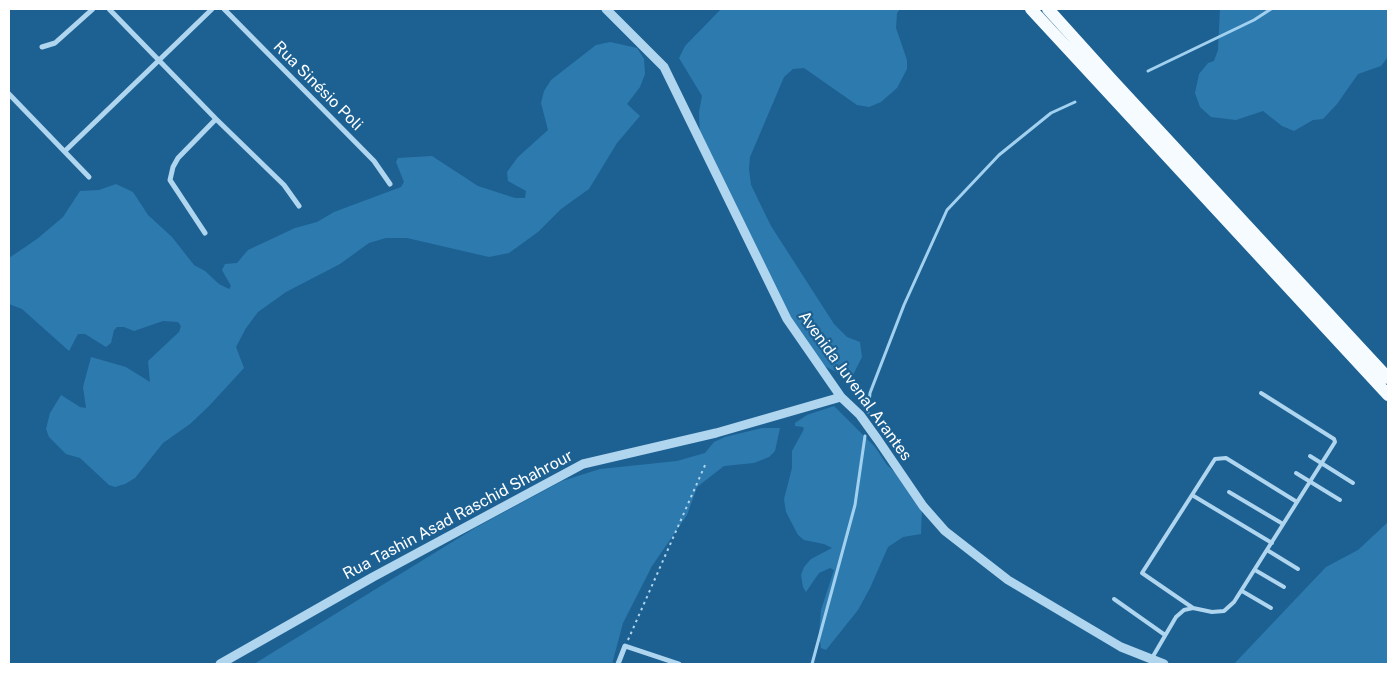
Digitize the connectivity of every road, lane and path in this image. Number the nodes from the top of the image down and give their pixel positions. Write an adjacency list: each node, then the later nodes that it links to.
1 (93, 9): 8 (street)
2 (110, 9): 9 (street)
3 (212, 9): 9 (street)
4 (224, 9): 14 (street, Rua Sinésio Poli)
5 (606, 9): 20 (street, Avenida Juvenal Arantes)
6 (1031, 9): 19 (main road)
7 (1048, 9): 17 (main road)
8 (42, 47)
9 (159, 61): 11 (street); 12 (street)
10 (9, 94): 12 (street)
11 (216, 119): 15 (street); 16 (street)
12 (66, 151): 13 (street)
13 (89, 177)
14 (390, 184)
15 (299, 206)
16 (205, 233)
17 (1388, 378)
18 (1261, 393): 22 (lane)
19 (1388, 395)
20 (841, 397): 43 (street, Avenida Juvenal Arantes); 44 (street, Rua Tashin Asad Raschid Shahrour)
21 (1310, 456): 22 (lane)
22 (1322, 463): 25 (lane); 26 (lane)
23 (706, 464): 42 (path)
24 (1296, 473): 25 (lane)
25 (1310, 482): 29 (lane); 30 (lane)
26 (1353, 483)
27 (1229, 492): 31 (lane)
28 (1192, 495): 30 (lane); 32 (lane); 39 (lane)
29 (1340, 500)
30 (1297, 502): 31 (lane)
31 (1283, 524): 32 (lane)
32 (1272, 543): 33 (lane)
33 (1267, 550): 34 (lane); 35 (lane)
34 (1298, 569)
35 (1255, 570): 36 (lane); 37 (lane)
36 (1284, 587)
37 (1242, 591): 39 (lane); 40 (lane)
38 (1114, 600): 41 (lane)
39 (1194, 608): 41 (lane)
40 (1271, 608)
41 (1165, 635): 43 (lane)
42 (625, 646): 45 (street); 46 (street)
43 (1151, 660): 47 (street, Avenida Juvenal Arantes)
44 (220, 664)
45 (618, 664)
46 (679, 664)
47 (1164, 664)

